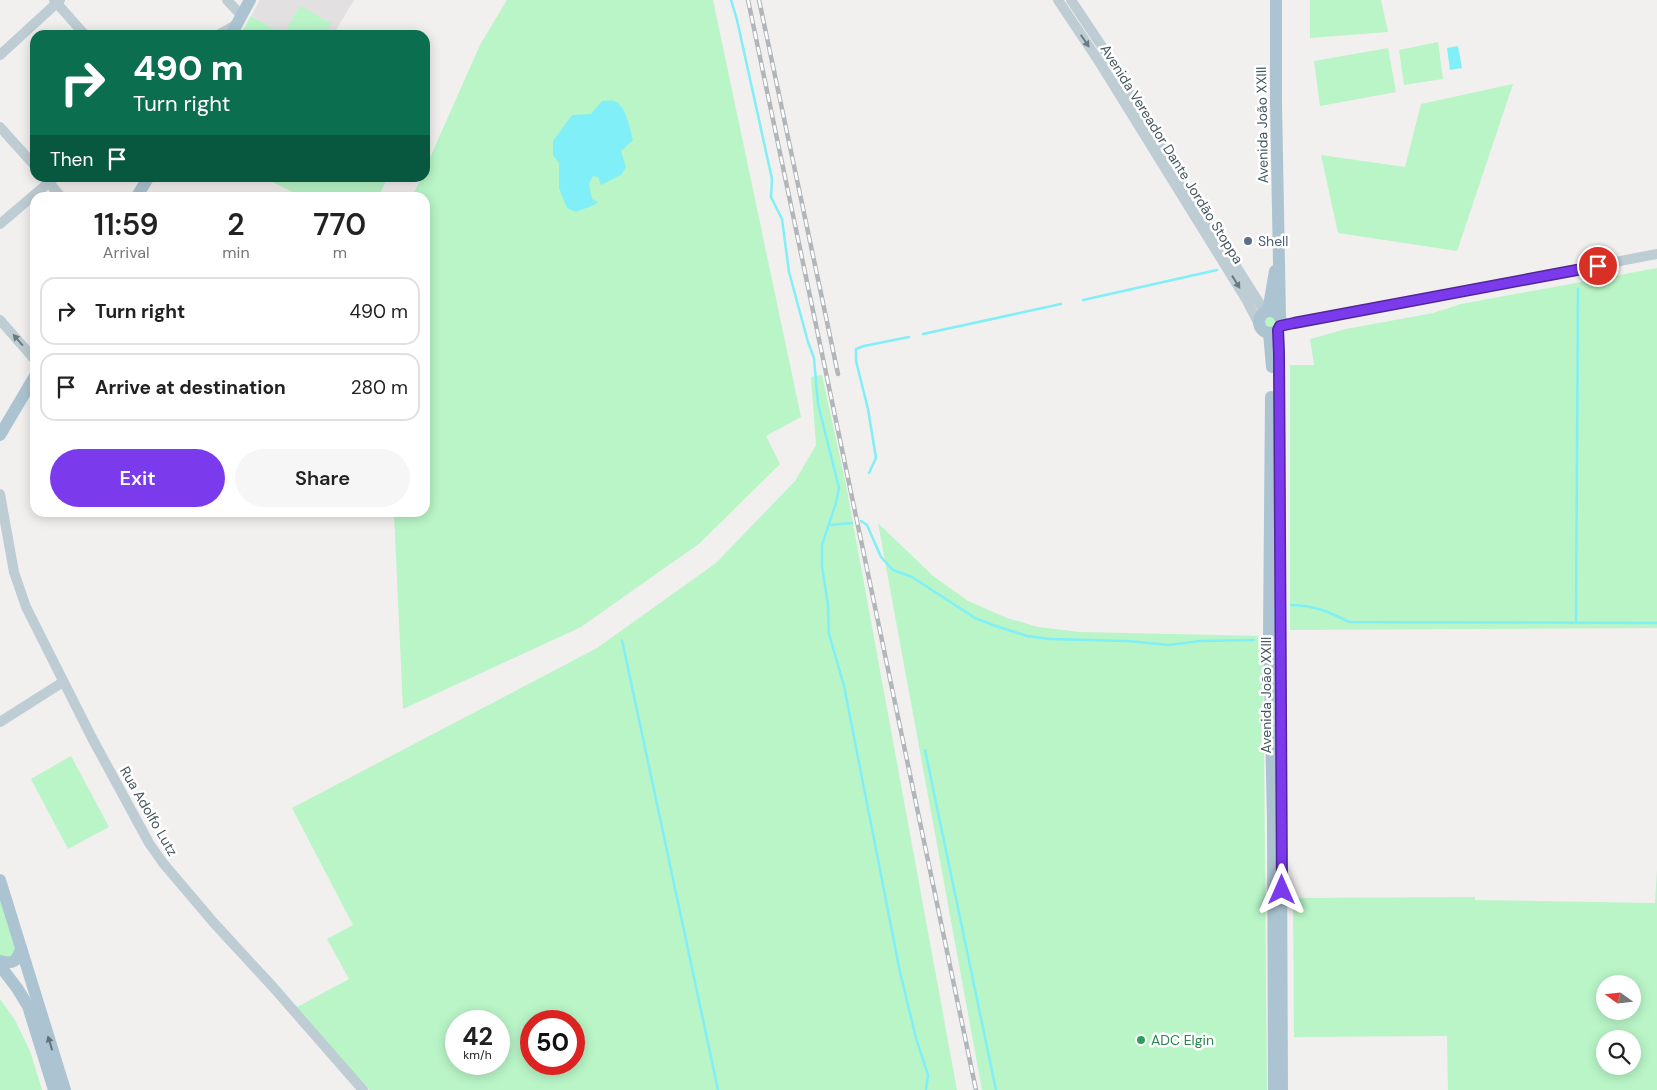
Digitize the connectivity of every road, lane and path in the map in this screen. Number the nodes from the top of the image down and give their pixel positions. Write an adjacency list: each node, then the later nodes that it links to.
1 (227, 0): 7 (street)
2 (250, 0): 7 (main road)
3 (1058, 0): 20 (street, Avenida Vereador Dante Jordão Stoppa, one-way to 20)
4 (1071, 0): 18 (street, Avenida Vereador Dante Jordão Stoppa)
5 (1276, 0): 16 (main road, Avenida João XXIII)
6 (57, 1): 8 (street); 9 (street)
7 (236, 25)
8 (81, 30)
9 (0, 55)
10 (0, 126): 11 (street)
11 (30, 160)
12 (46, 182): 13 (street)
13 (35, 192)
14 (30, 196): 15 (street)
15 (0, 224)
16 (1279, 249): 18 (main road, Avenida João XXIII); 20 (main road, Avenida João XXIII)
17 (1657, 254): 20 (street)
18 (1267, 311): 20 (main road, Avenida João XXIII)
19 (0, 320): 21 (street, one-way to 19)
20 (1273, 326): 34 (main road, Avenida João XXIII); 35 (main road, Avenida João XXIII)
21 (30, 354)
22 (30, 384): 23 (main road)
23 (0, 435)
24 (0, 494): 25 (street, Rua Adolfo Lutz)
25 (63, 682): 26 (street); 33 (street, Rua Adolfo Lutz)
26 (0, 722)
27 (0, 880): 28 (main road)
28 (21, 949): 29 (main road); 32 (main road, one-way to 28)
29 (0, 960)
30 (0, 966): 31 (main road)
31 (54, 1090)
32 (65, 1090)
33 (363, 1090)
34 (1274, 1090)
35 (1282, 1090)

